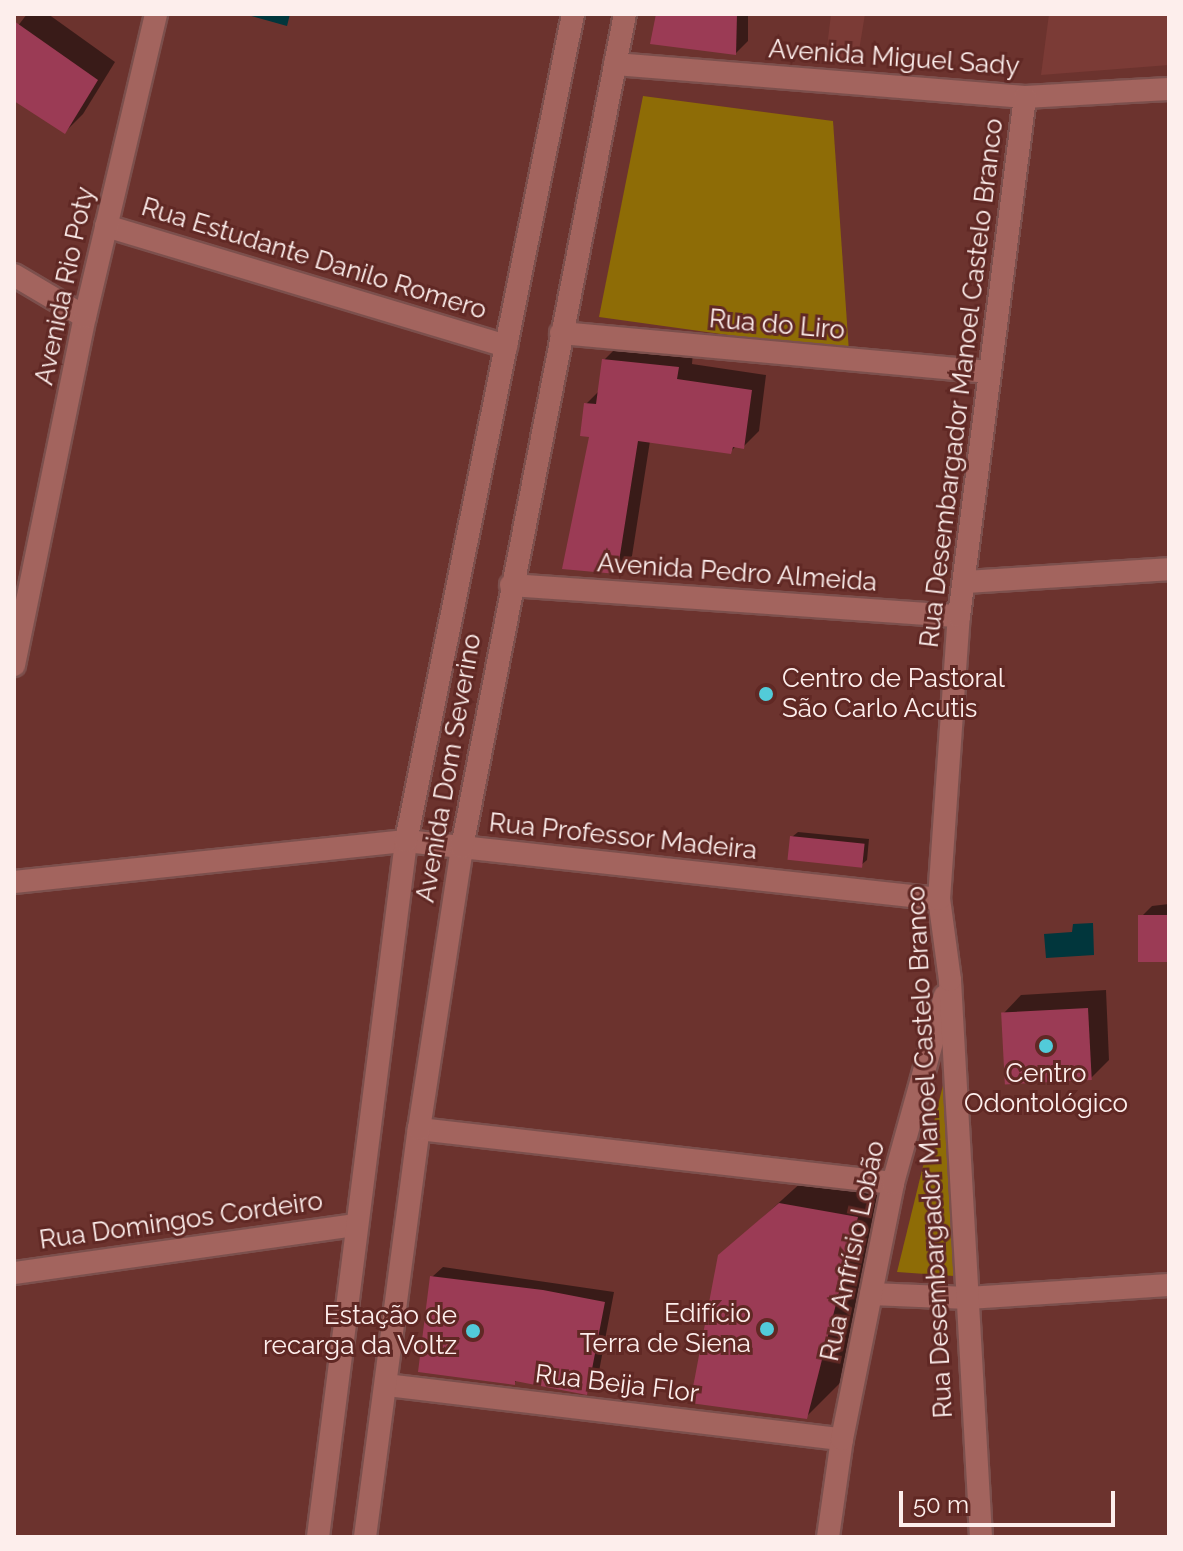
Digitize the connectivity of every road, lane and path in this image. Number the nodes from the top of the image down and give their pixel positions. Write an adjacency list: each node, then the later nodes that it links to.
1 (156, 14): 7 (street, Avenida Rio Poty)
2 (573, 14): 11 (street, Avenida Dom Severino)
3 (625, 14): 4 (street, Avenida Dom Severino)
4 (615, 64): 6 (street, Avenida Miguel Sady); 10 (street, Avenida Dom Severino)
5 (1169, 89): 6 (street, Avenida Miguel Sady)
6 (1025, 97): 12 (street, Rua Desembargador Manoel Castelo Branco)
7 (106, 226): 9 (street, Avenida Rio Poty); 11 (street, Rua Estudante Danilo Romero)
8 (14, 275): 9 (street)
9 (85, 317): 17 (street, Avenida Rio Poty)
10 (561, 333): 12 (street, Rua do Liro); 15 (street, Avenida Dom Severino)
11 (506, 346): 18 (street, Avenida Dom Severino)
12 (989, 372): 14 (street, Rua Desembargador Manoel Castelo Branco)
13 (1169, 569): 14 (street)
14 (965, 582): 16 (street, Rua Desembargador Manoel Castelo Branco)
15 (511, 585): 16 (street, Avenida Pedro Almeida); 19 (street, Avenida Dom Severino)
16 (959, 616): 21 (street, Rua Desembargador Manoel Castelo Branco)
17 (14, 665)
18 (406, 841): 19 (street, Rua Professor Madeira); 20 (street, Rua Professor Madeira); 25 (street, Avenida Dom Severino)
19 (462, 847): 21 (street, Rua Professor Madeira); 23 (street, Avenida Dom Severino)
20 (14, 882)
21 (939, 899): 22 (street, Rua Desembargador Manoel Castelo Branco)
22 (950, 980): 24 (street, Rua Anfrísio Lobão); 29 (street, Rua Desembargador Manoel Castelo Branco)
23 (419, 1129): 24 (street); 30 (street, Avenida Dom Severino)
24 (893, 1183): 28 (street, Rua Anfrísio Lobão)
25 (356, 1225): 26 (street, Rua Domingos Cordeiro); 32 (street, Avenida Dom Severino)
26 (14, 1273)
27 (1169, 1285): 29 (street)
28 (871, 1294): 29 (street); 31 (street, Rua Anfrísio Lobão)
29 (968, 1298): 35 (street, Rua Desembargador Manoel Castelo Branco)
30 (386, 1385): 31 (street, Rua Beija Flor); 33 (street, Avenida Dom Severino)
31 (842, 1439): 34 (street, Rua Anfrísio Lobão)
32 (318, 1537)
33 (365, 1537)
34 (828, 1537)
35 (981, 1537)

